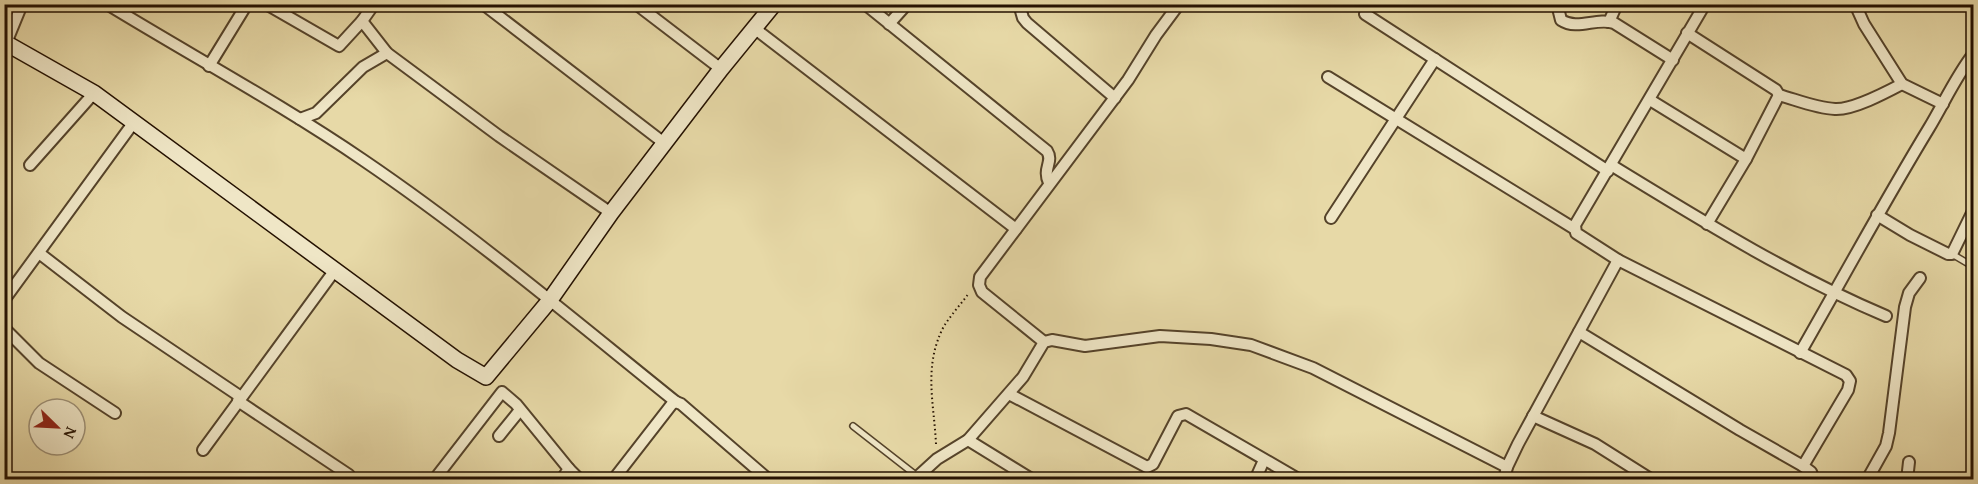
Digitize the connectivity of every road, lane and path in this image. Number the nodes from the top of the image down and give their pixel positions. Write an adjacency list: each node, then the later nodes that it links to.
1 (22, 4): 23 (street)
2 (107, 4): 28 (street)
3 (247, 4): 28 (street)
4 (266, 4): 18 (street)
5 (374, 4): 18 (street)
6 (483, 4): 40 (street)
7 (636, 4): 29 (street)
8 (774, 4): 21 (main road)
9 (865, 4): 20 (street)
10 (907, 4): 20 (street)
11 (1019, 4): 34 (street)
12 (1179, 4): 34 (street)
13 (1557, 4): 19 (street)
14 (1617, 4): 19 (street)
15 (1705, 4): 22 (street)
16 (1855, 4): 31 (street)
17 (1365, 14): 26 (street)
18 (362, 21): 24 (street)
19 (1609, 22): 27 (street)
20 (889, 24): 44 (street)
21 (754, 28): 29 (main road); 50 (street)
22 (1687, 33): 27 (street); 33 (street)
23 (5, 42): 32 (main road)
24 (387, 53): 38 (street); 46 (street)
25 (1974, 53): 36 (street)
26 (1435, 59): 37 (street); 43 (street)
27 (1672, 60): 35 (street)
28 (209, 66): 38 (street)
29 (721, 69): 40 (main road)
30 (1328, 77): 37 (street)
31 (1902, 84): 33 (street); 36 (street)
32 (94, 93): 39 (main road); 42 (street)
33 (1779, 95): 41 (street)
34 (1115, 98): 44 (street)
35 (1650, 100): 41 (street); 43 (street)
36 (1943, 104): 47 (street)
37 (1395, 118): 48 (street); 51 (street)
38 (300, 119): 61 (street)
39 (134, 122): 52 (street); 56 (main road)
40 (664, 143): 46 (main road)
41 (1746, 159): 49 (street)
42 (30, 165)
43 (1610, 168): 49 (street); 51 (street)
44 (1049, 183): 50 (street)
45 (1974, 209): 53 (street)
46 (611, 213): 61 (main road)
47 (1877, 215): 53 (street); 59 (street)
48 (1331, 218)
49 (1707, 224): 59 (street)
50 (1016, 229): 58 (street)
51 (1575, 229): 54 (street)
52 (39, 253): 60 (street); 70 (street)
53 (1952, 254): 55 (lane)
54 (1617, 260): 64 (street); 66 (street)
55 (1974, 267)
56 (334, 270): 67 (main road); 70 (street)
57 (1920, 278): 98 (street)
58 (979, 285): 65 (street); 79 (path)
59 (1834, 294): 62 (street); 66 (street)
60 (4, 300)
61 (550, 300): 67 (main road); 71 (street)
62 (1886, 316)
63 (4, 328): 73 (street)
64 (1579, 332): 74 (street); 82 (street)
65 (1044, 342): 69 (street); 83 (street)
66 (1800, 352): 82 (street)
67 (486, 377): 68 (street)
68 (502, 392): 72 (street); 87 (street)
69 (1008, 394): 77 (street); 80 (street)
70 (240, 399): 78 (street); 85 (street)
71 (676, 402): 90 (street); 91 (street)
72 (520, 410): 76 (street); 84 (street)
73 (115, 413)
74 (1533, 416): 83 (street); 96 (street)
75 (853, 426): 86 (lane)
76 (499, 436)
77 (968, 440): 79 (street); 92 (street)
78 (204, 450)
79 (937, 459): 86 (street)
80 (1264, 460): 93 (street); 94 (street)
81 (1910, 462): 99 (street)
82 (1803, 466): 97 (street)
83 (1507, 467): 95 (street)
84 (569, 469): 88 (street); 89 (street)
85 (349, 475)
86 (916, 478)
87 (434, 480)
88 (561, 480)
89 (580, 480)
90 (613, 480)
91 (769, 480)
92 (1033, 480)
93 (1255, 480)
94 (1300, 480)
95 (1504, 480)
96 (1652, 480)
97 (1814, 480)
98 (1867, 480)
99 (1907, 480)

